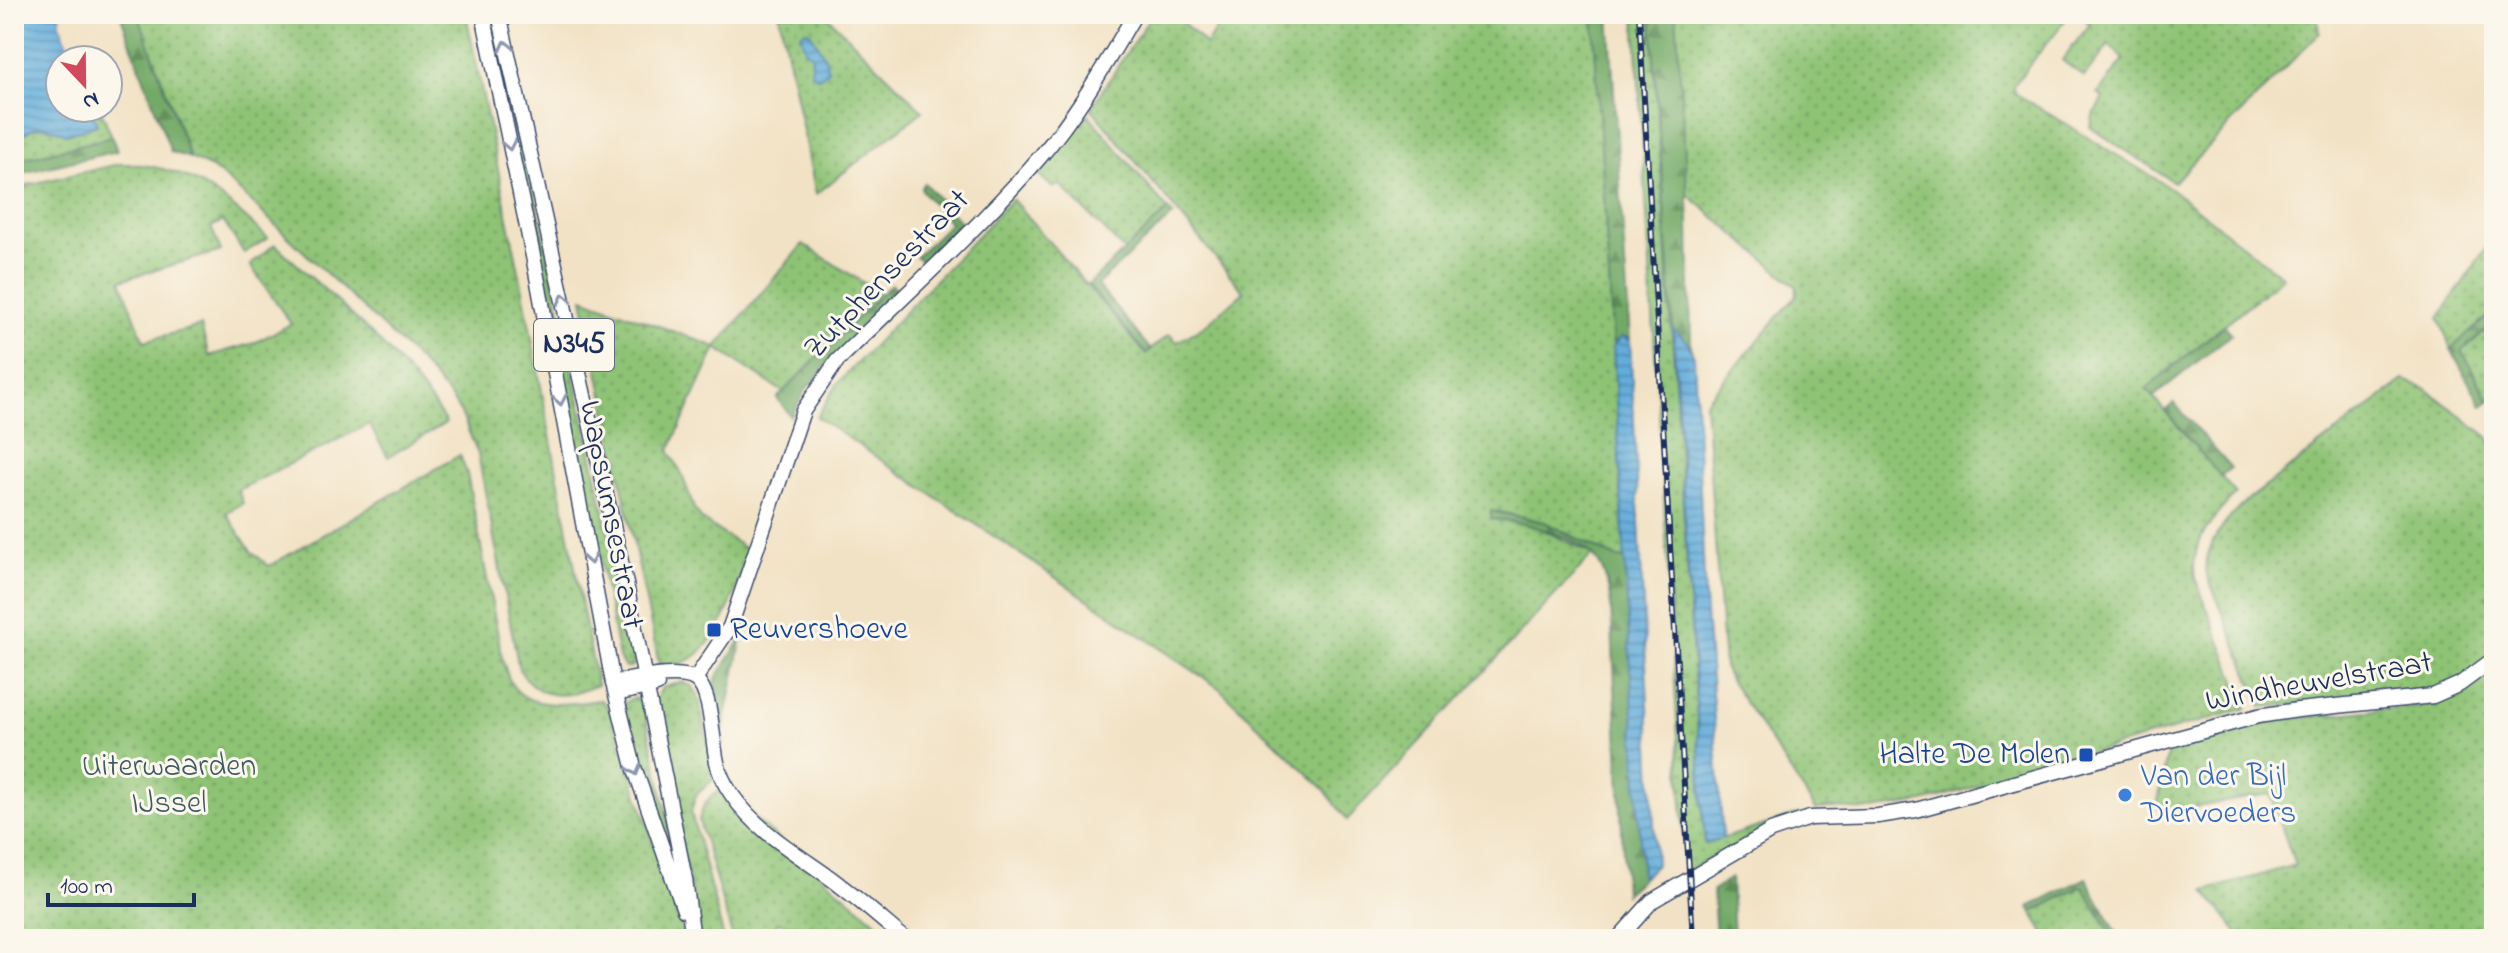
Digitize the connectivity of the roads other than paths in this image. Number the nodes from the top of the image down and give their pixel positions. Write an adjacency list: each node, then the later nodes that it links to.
1 (483, 14): 7 (street, Wapsumsestraat / N345, one-way to 7)
2 (499, 14): 6 (street, Wapsumsestraat / N345, one-way to 2)
3 (1135, 14): 5 (street, Zutphensestraat)
4 (2494, 659): 10 (street, Windheuvelstraat)
5 (695, 679): 6 (street); 9 (street)
6 (645, 683): 7 (street); 8 (street, Wapsumsestraat / N345)
7 (614, 689): 8 (street, Wapsumsestraat / N345, one-way to 8)
8 (692, 932)
9 (905, 939)
10 (1618, 939)

